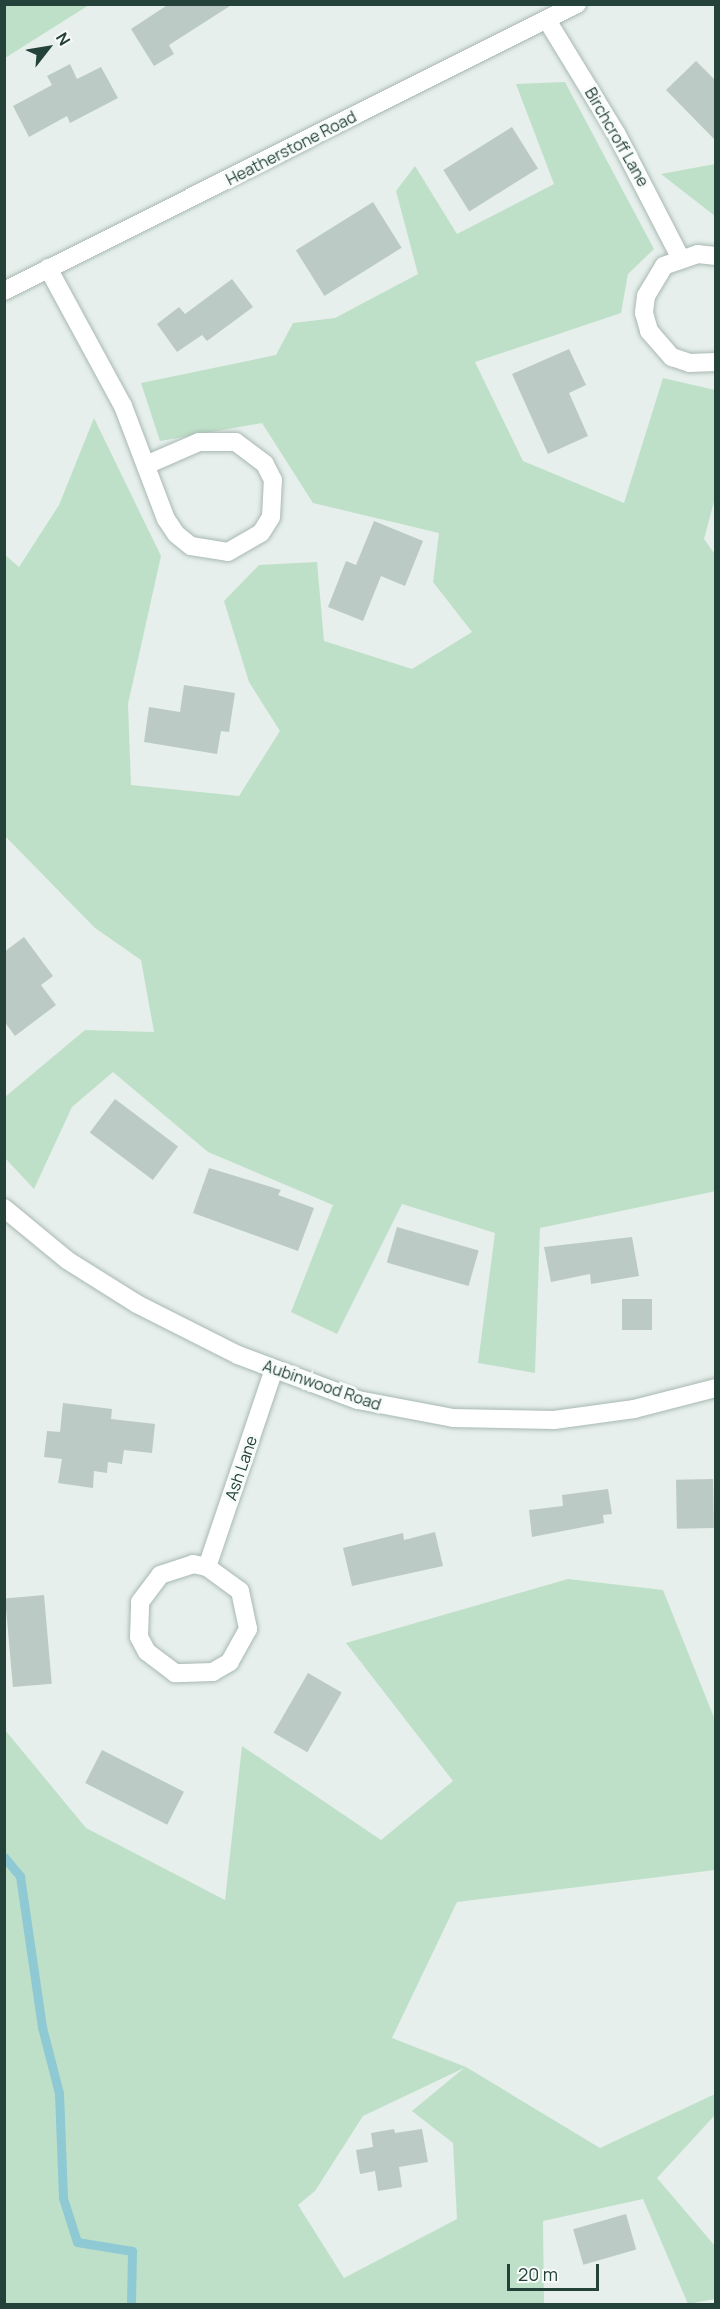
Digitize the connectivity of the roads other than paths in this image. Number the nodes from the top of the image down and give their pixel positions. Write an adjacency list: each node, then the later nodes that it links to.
1 (577, 4): 2 (street, Heatherstone Road)
2 (547, 20): 4 (street, Birchcroff Lane); 5 (street, Heatherstone Road)
3 (716, 256): 4 (street)
4 (680, 257): 7 (street)
5 (48, 268): 6 (street, Heatherstone Road); 8 (street)
6 (4, 291)
7 (716, 362)
8 (146, 465): 8 (street)
9 (4, 1208): 10 (street, Aubinwood Road)
10 (274, 1369): 11 (street, Aubinwood Road); 12 (street, Ash Lane)
11 (716, 1388)
12 (207, 1567): 12 (street)

